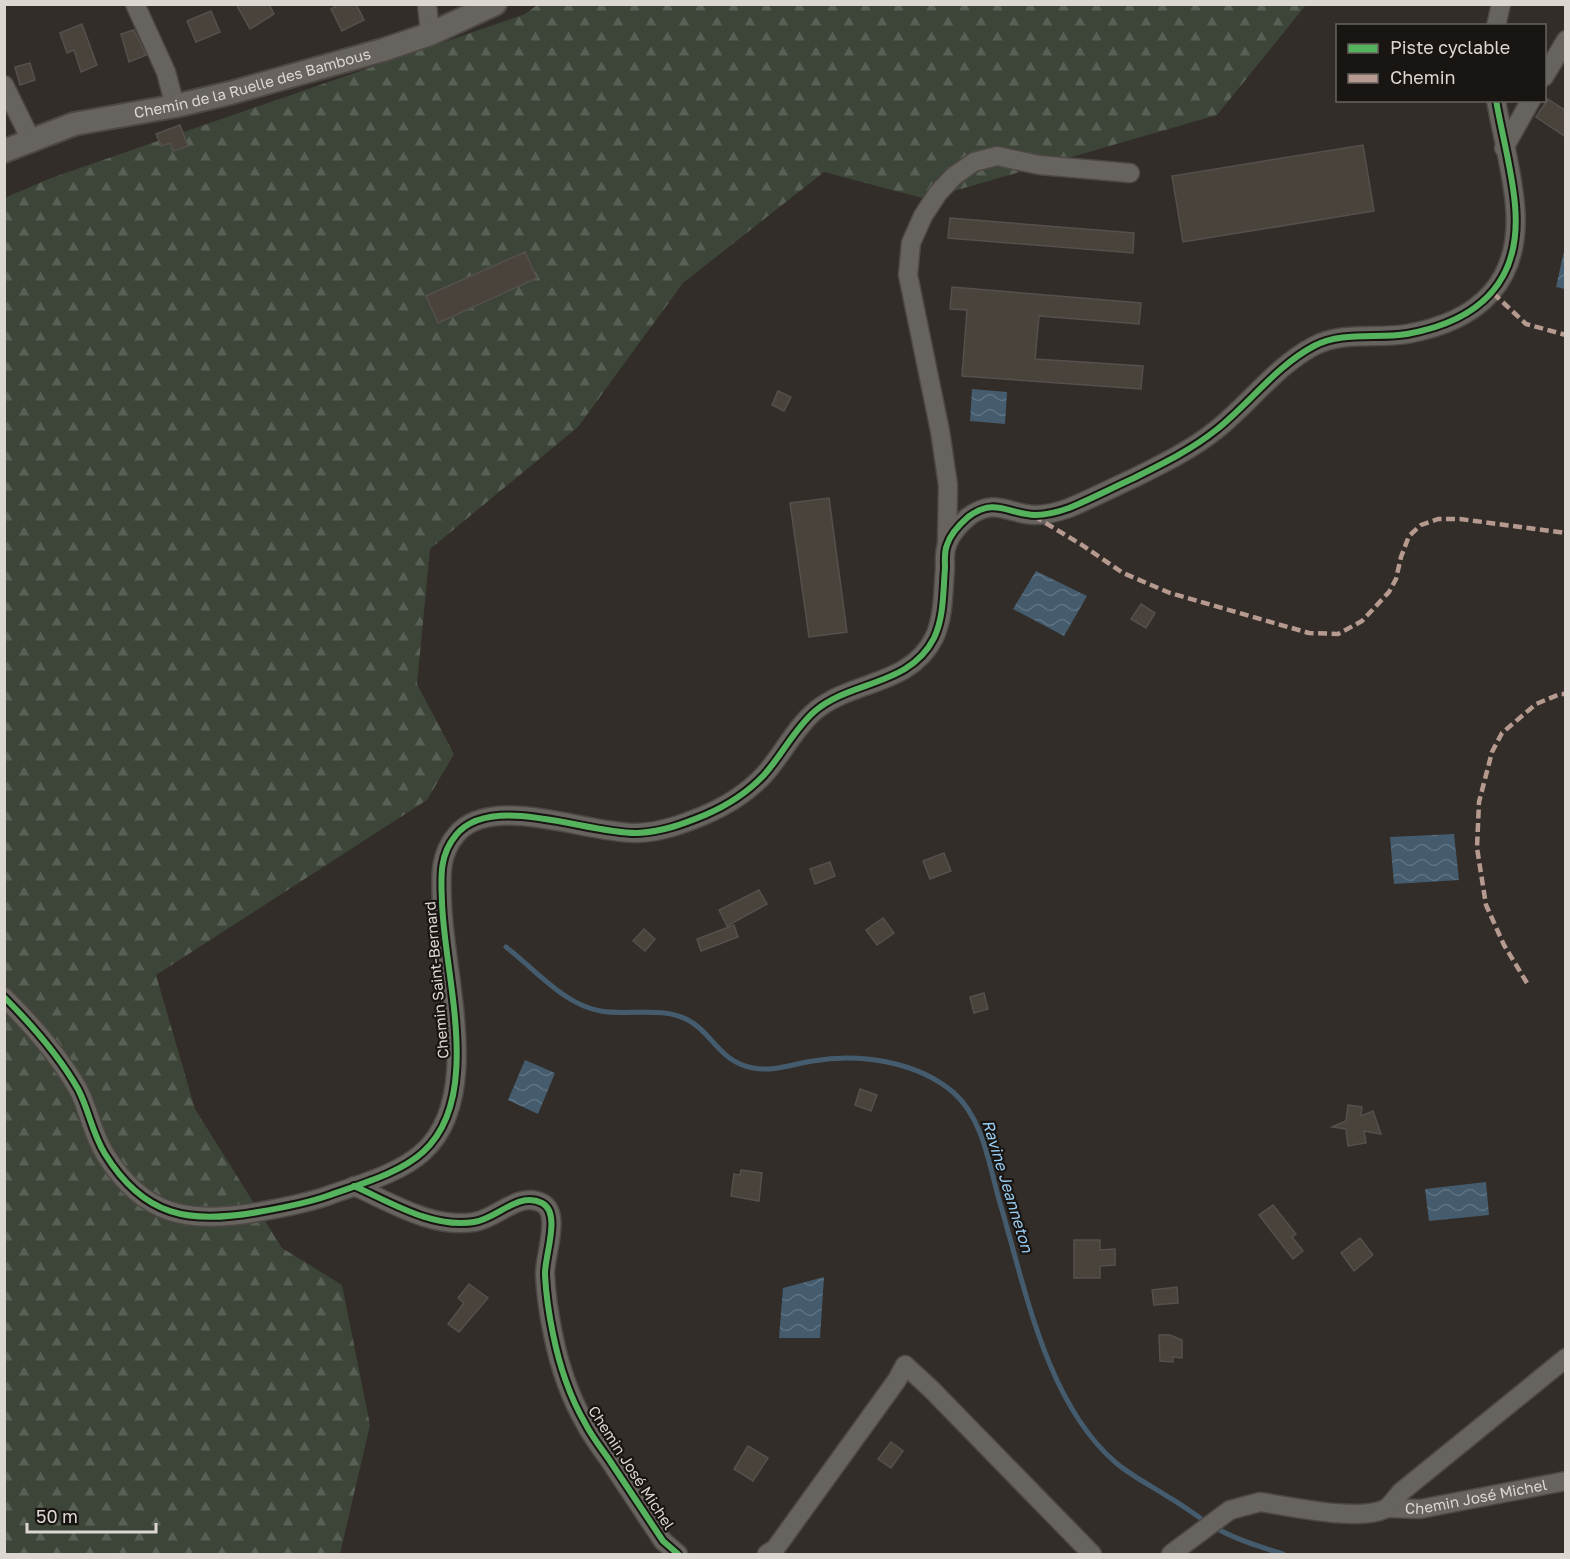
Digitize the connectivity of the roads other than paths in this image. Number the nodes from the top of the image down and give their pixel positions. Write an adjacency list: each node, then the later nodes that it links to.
1 (135, 4): 12 (street)
2 (427, 4): 6 (street)
3 (495, 4): 6 (street, Chemin de la Ruelle des Bambous)
4 (1501, 4): 5 (street)
5 (1496, 24)
6 (430, 34): 12 (street, Chemin de la Ruelle des Bambous)
7 (1566, 40): 8 (street)
8 (1546, 75)
9 (4, 85): 13 (street)
10 (1496, 102): 14 (street)
11 (1530, 102): 14 (street)
12 (175, 106): 13 (street, Chemin de la Ruelle des Bambous)
13 (31, 140): 15 (street, Chemin de la Ruelle des Bambous)
14 (1504, 148): 17 (street)
15 (4, 150)
16 (1130, 173): 17 (street, Chemin Saint-Bernard)
17 (946, 544): 19 (street, Chemin Saint-Bernard)
18 (4, 997): 19 (street, Chemin Saint-Bernard)
19 (354, 1186): 24 (street, Chemin José Michel)
20 (1566, 1358): 22 (street, Chemin José Michel)
21 (1566, 1481): 22 (street, Chemin José Michel)
22 (1387, 1508): 26 (street, Chemin José Michel)
23 (775, 1553): 25 (street)
24 (678, 1554)
25 (1092, 1554)
26 (1171, 1554)

